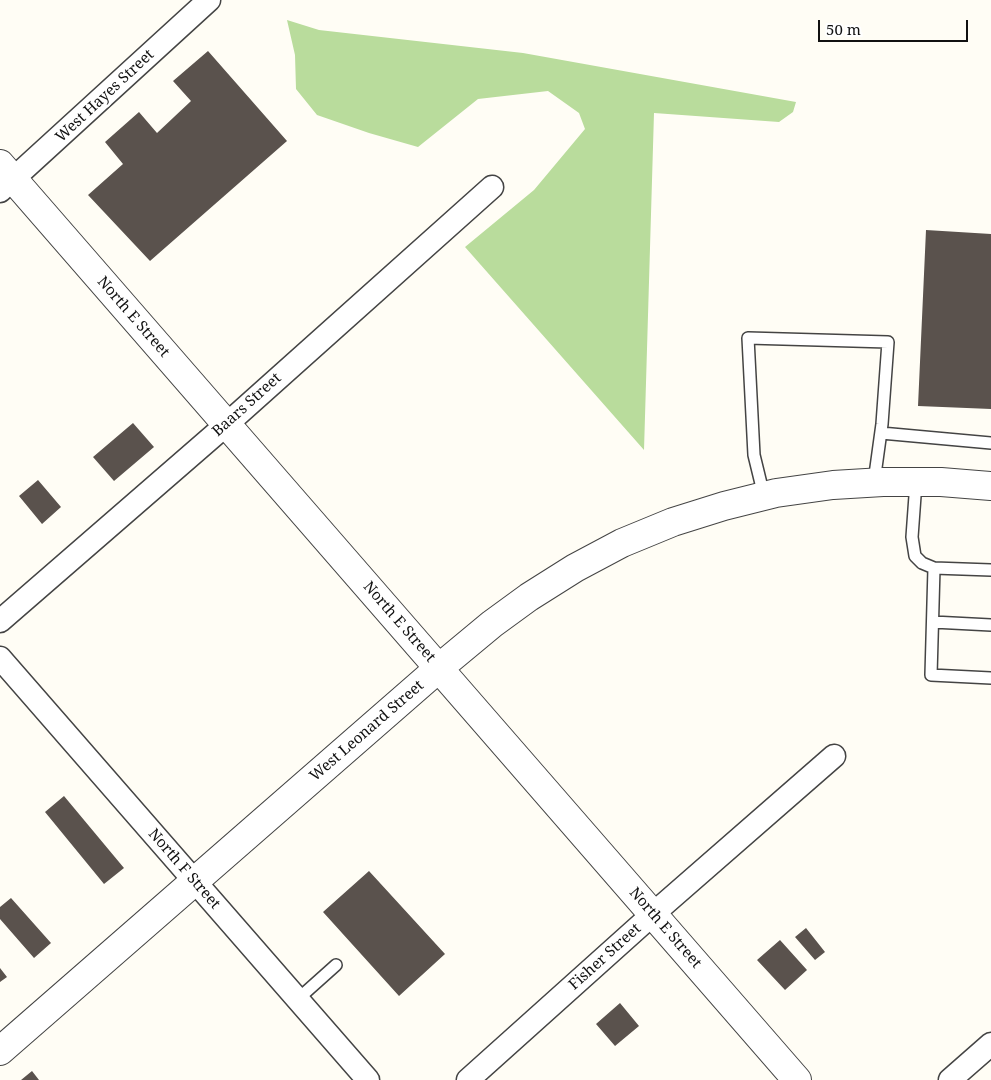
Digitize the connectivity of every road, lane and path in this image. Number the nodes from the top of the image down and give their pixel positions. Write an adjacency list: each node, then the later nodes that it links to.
1 (209, 0): 2 (street, West Hayes Street)
2 (4, 178): 4 (street, North E Street)
3 (492, 187): 4 (street, Baars Street)
4 (226, 424): 13 (street, Baars Street); 17 (street, North E Street)
5 (881, 433): 6 (lane); 7 (lane); 10 (lane)
6 (991, 443)
7 (874, 482): 8 (street, West Leonard Street); 10 (street, West Leonard Street)
8 (916, 482): 9 (street, West Leonard Street); 11 (lane)
9 (991, 486)
10 (764, 496): 17 (street, West Leonard Street)
11 (934, 568): 12 (lane); 14 (lane)
12 (991, 570)
13 (0, 621)
14 (933, 622): 15 (lane); 18 (lane)
15 (991, 624)
16 (0, 658): 20 (street, North F Street)
17 (439, 668): 20 (street, West Leonard Street); 21 (street, North E Street)
18 (991, 678)
19 (834, 756): 21 (street, Fisher Street)
20 (194, 880): 23 (street, North F Street); 25 (street, West Leonard Street)
21 (653, 914): 27 (street, Fisher Street); 28 (street, North E Street)
22 (336, 965): 23 (lane)
23 (298, 999): 26 (street, North F Street)
24 (991, 1044): 29 (street)
25 (0, 1051)
26 (368, 1080)
27 (468, 1080)
28 (797, 1080)
29 (950, 1080)

